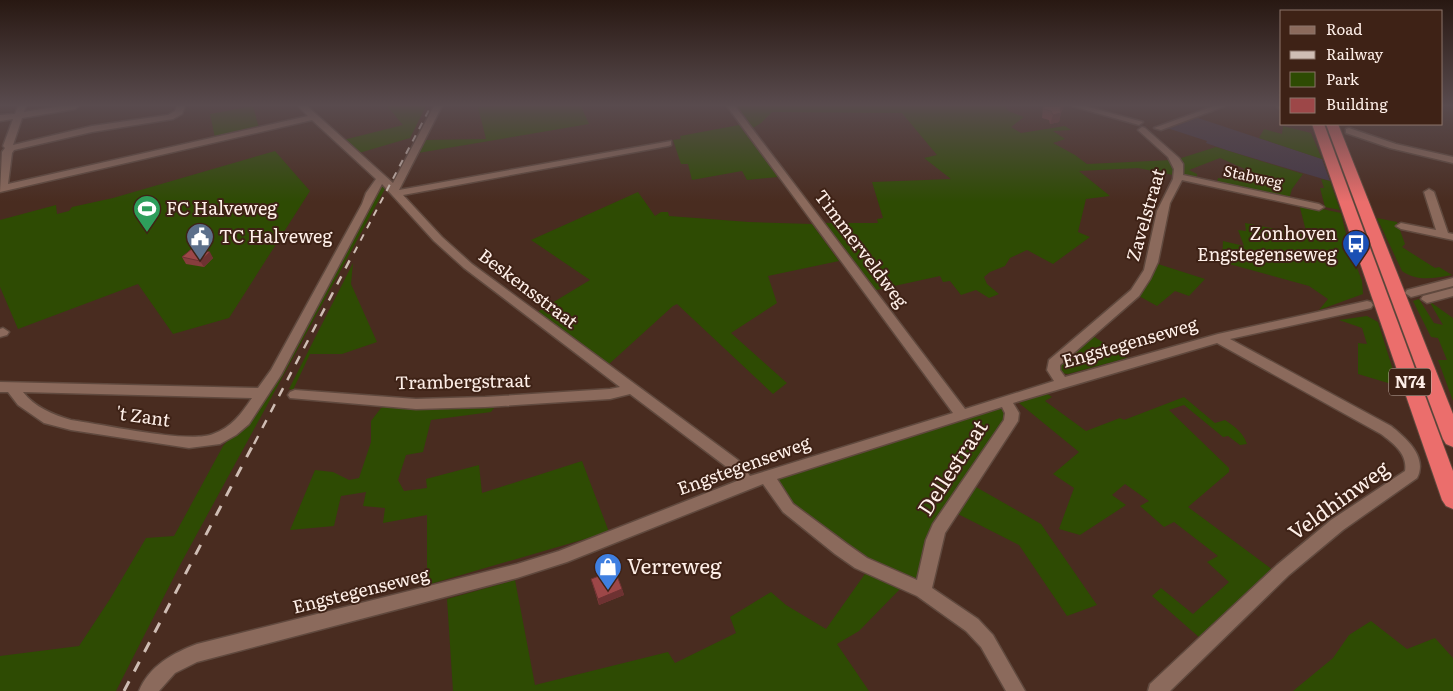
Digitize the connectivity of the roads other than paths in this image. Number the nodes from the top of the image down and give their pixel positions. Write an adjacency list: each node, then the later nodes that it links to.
1 (48, 138): 11 (street)
2 (222, 138): 15 (street)
3 (337, 138): 14 (street, Beskensstraat)
4 (422, 138): 16 (street)
5 (755, 138): 33 (street, Timmerveldweg)
6 (1154, 138): 13 (street, Zavelstraat)
7 (1323, 138): 37 (highway, N74)
8 (1337, 138): 34 (highway, N74)
9 (1371, 138): 12 (street)
10 (668, 143): 16 (street)
11 (6, 147): 15 (street)
12 (1453, 160)
13 (1180, 177): 18 (street, Stabweg); 27 (street, Zavelstraat)
14 (381, 179): 16 (street, Beskensstraat); 30 (street, 't Zant)
15 (2, 189)
16 (396, 192): 29 (street, Beskensstraat)
17 (1429, 192): 20 (street)
18 (1319, 207)
19 (1401, 226): 20 (street)
20 (1448, 236)
21 (1453, 282): 23 (street)
22 (1453, 292): 24 (street)
23 (1411, 293)
24 (1427, 299)
25 (1368, 305): 26 (street, Engstegenseweg)
26 (1218, 338): 27 (street, Engstegenseweg); 41 (street, Veldhinweg)
27 (1062, 383): 32 (street, Engstegenseweg)
28 (6, 387): 30 (street, 't Zant); 30 (street, 't Zant)
29 (631, 389): 31 (street, Trambergstraat); 36 (street, Beskensstraat)
30 (262, 394)
31 (296, 395)
32 (1005, 401): 33 (street, Engstegenseweg); 38 (street, Dellestraat)
33 (962, 414): 35 (street, Engstegenseweg)
34 (1453, 439)
35 (767, 477): 36 (street, Engstegenseweg); 38 (street)
36 (747, 483): 39 (street, Engstegenseweg)
37 (1453, 500)
38 (923, 591): 40 (street)
39 (148, 691)
40 (1016, 691)
41 (1157, 691)

